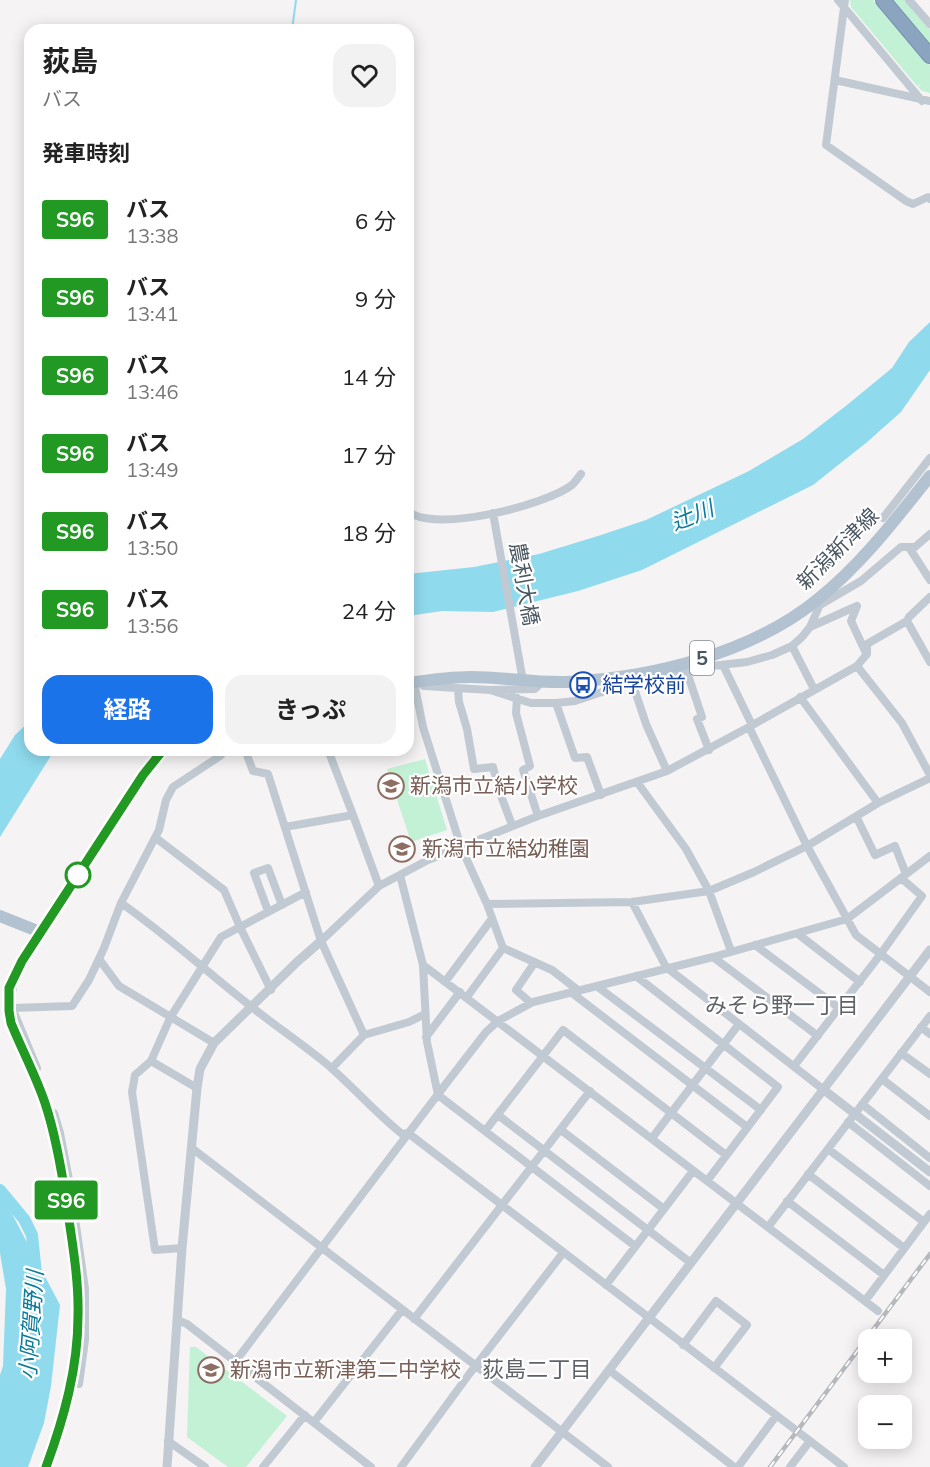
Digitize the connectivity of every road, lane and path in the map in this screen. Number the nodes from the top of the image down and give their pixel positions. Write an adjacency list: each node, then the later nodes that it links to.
1 (883, 0): 5 (highway)
2 (909, 0): 4 (street)
3 (842, 2): 6 (street); 7 (street)
4 (930, 24)
5 (930, 56)
6 (835, 80): 7 (street); 8 (street)
7 (926, 101)
8 (930, 199)
9 (930, 458): 14 (street)
10 (581, 474): 13 (street)
11 (930, 476): 18 (main road, 新潟新津線 / 5)
12 (414, 516): 13 (street)
13 (494, 517): 30 (street, 農利大橋)
14 (883, 518)
15 (930, 534): 16 (street)
16 (910, 549): 17 (street); 20 (street)
17 (930, 580)
18 (828, 591): 20 (street); 31 (main road, 新潟新津線 / 5)
19 (930, 597): 21 (street)
20 (818, 606): 22 (street)
21 (907, 621): 24 (street); 25 (street)
22 (810, 627): 23 (street); 24 (street)
23 (792, 646): 26 (street); 38 (street)
24 (867, 654): 27 (street)
25 (930, 662)
26 (723, 665): 28 (street); 45 (street)
27 (857, 666): 38 (street); 52 (street)
28 (687, 672): 32 (street); 46 (street)
29 (441, 678): 30 (main road, 新潟新津線 / 5); 33 (street); 34 (main road, 新潟新津線 / 5)
30 (523, 681): 31 (main road, 新潟新津線 / 5)
31 (542, 682): 37 (street)
32 (632, 682): 43 (street); 51 (street)
33 (428, 685): 35 (street); 36 (street)
34 (414, 686)
35 (414, 687)
36 (458, 688): 39 (street); 59 (street)
37 (507, 688): 39 (street); 44 (street)
38 (814, 689): 40 (street)
39 (490, 690): 41 (street)
40 (801, 697): 45 (street); 55 (street)
41 (517, 698): 44 (street); 57 (street)
42 (414, 699): 63 (street)
43 (556, 703): 44 (street); 54 (street)
44 (544, 704)
45 (751, 726): 46 (street); 62 (street)
46 (709, 750): 51 (street)
47 (158, 756): 79 (main road)
48 (220, 756): 61 (street)
49 (247, 756): 60 (street)
50 (330, 756): 56 (street)
51 (668, 771): 53 (street)
52 (930, 777): 55 (street)
53 (637, 782): 54 (street); 68 (street)
54 (601, 795): 57 (street)
55 (878, 803): 58 (street)
56 (353, 814): 60 (street); 67 (street)
57 (538, 816): 59 (street)
58 (856, 816): 62 (street); 66 (street)
59 (512, 825): 63 (street)
60 (285, 827): 69 (street)
61 (156, 838): 71 (street); 78 (street)
62 (807, 846): 68 (street); 76 (street)
63 (461, 847): 65 (street); 72 (street)
64 (930, 856): 66 (street)
65 (400, 875): 67 (street); 90 (street)
66 (904, 876): 76 (street); 86 (street)
67 (379, 886): 81 (street)
68 (709, 891): 70 (street); 85 (street)
69 (306, 892): 73 (street); 81 (street)
70 (632, 902): 72 (street); 92 (street)
71 (120, 903): 88 (street); 91 (street)
72 (487, 904): 77 (street)
73 (282, 905): 74 (street); 74 (street)
74 (268, 911): 78 (street)
75 (0, 916): 79 (main road)
76 (847, 919): 80 (street); 86 (street)
77 (492, 920): 83 (street); 95 (street)
78 (240, 927): 91 (street); 98 (street)
79 (40, 932): 106 (main road)
80 (798, 934): 82 (street); 96 (street)
81 (321, 941): 98 (street); 114 (street)
82 (755, 945): 85 (street); 105 (street)
83 (504, 948): 89 (street); 102 (street)
84 (930, 950): 94 (street)
85 (731, 951): 87 (street)
86 (880, 955): 94 (street); 96 (street)
87 (713, 957): 92 (street); 115 (street)
88 (99, 959): 106 (street); 109 (street)
89 (535, 962): 100 (street); 103 (street)
90 (423, 965): 95 (street); 107 (street)
91 (201, 966): 104 (street); 109 (street)
92 (666, 967): 93 (street); 111 (street)
93 (636, 976): 97 (street); 118 (street)
94 (910, 977): 101 (street); 129 (street)
95 (445, 981): 99 (street)
96 (860, 982): 105 (street)
97 (598, 987): 100 (street); 124 (street)
98 (271, 990): 104 (street)
99 (460, 992): 102 (street); 116 (street)
100 (575, 992): 103 (street); 127 (street)
101 (930, 992)
102 (467, 998): 110 (street)
103 (531, 1003): 110 (street)
104 (252, 1008): 117 (street); 123 (street)
105 (839, 1008): 115 (street)
106 (10, 1009): 182 (street); 189 (main road)
107 (425, 1014): 114 (street); 116 (street)
108 (930, 1016): 112 (street)
109 (171, 1018): 117 (street); 121 (street)
110 (498, 1021): 120 (street); 131 (street)
111 (739, 1023): 118 (street); 122 (street)
112 (921, 1027): 113 (street); 119 (street)
113 (930, 1034)
114 (364, 1035): 123 (street)
115 (818, 1036): 122 (street)
116 (426, 1037): 131 (street)
117 (214, 1043): 128 (street)
118 (724, 1043): 124 (street); 133 (street)
119 (902, 1053): 125 (street); 126 (street)
120 (543, 1055): 130 (street); 134 (street); 136 (street)
121 (151, 1061): 128 (street); 165 (street)
122 (794, 1066): 129 (street)
123 (332, 1068): 142 (street)
124 (705, 1068): 127 (street); 133 (street)
125 (930, 1074)
126 (882, 1078): 132 (street); 137 (street)
127 (692, 1085): 134 (street); 139 (street)
128 (197, 1088): 144 (street)
129 (824, 1090): 135 (street); 156 (street)
130 (590, 1091): 140 (street); 143 (street)
131 (438, 1095): 141 (street); 142 (street)
132 (862, 1104): 135 (street); 148 (street)
133 (761, 1110): 139 (street)
134 (671, 1113): 143 (street); 147 (street)
135 (855, 1114): 138 (street); 151 (street)
136 (498, 1115): 141 (street); 146 (street)
137 (930, 1116)
138 (848, 1122): 145 (street); 154 (street)
139 (747, 1127): 147 (street)
140 (561, 1130): 146 (street); 158 (street)
141 (485, 1131): 149 (street)
142 (408, 1133): 157 (street); 164 (street)
143 (652, 1138): 150 (street)
144 (193, 1149): 164 (street); 165 (street)
145 (828, 1149): 152 (street); 160 (street)
146 (545, 1151): 149 (street); 162 (street)
147 (726, 1155): 153 (street)
148 (930, 1158)
149 (532, 1167): 157 (street); 163 (street)
150 (693, 1170): 153 (street); 158 (street)
151 (930, 1172)
152 (808, 1174): 155 (street); 166 (street)
153 (706, 1181): 156 (street)
154 (930, 1186)
155 (788, 1201): 161 (street); 169 (street)
156 (736, 1204): 161 (street); 168 (street)
157 (502, 1206): 167 (street); 175 (street)
158 (664, 1209): 162 (street)
159 (930, 1214): 160 (street)
160 (924, 1222): 166 (street)
161 (768, 1227): 171 (street)
162 (648, 1230): 163 (street); 168 (street)
163 (635, 1246): 170 (street)
164 (321, 1247): 172 (street); 178 (street)
165 (182, 1248): 176 (street)
166 (904, 1248): 169 (street)
167 (563, 1253): 170 (street); 179 (street)
168 (691, 1263): 174 (street)
169 (884, 1275): 171 (street)
170 (606, 1285): 174 (street)
171 (865, 1301): 173 (street)
172 (402, 1310): 175 (street); 185 (street)
173 (878, 1311)
174 (649, 1318): 177 (street); 181 (street)
175 (414, 1319): 179 (street)
176 (177, 1320): 178 (street); 187 (street)
177 (683, 1344): 180 (street); 180 (street)
178 (235, 1362): 183 (street)
179 (476, 1366): 186 (street); 194 (street)
180 (714, 1368): 184 (street)
181 (609, 1370): 186 (street); 197 (street)
182 (79, 1384)
183 (305, 1415): 185 (street); 192 (street)
184 (776, 1416): 188 (street); 197 (street)
185 (314, 1422): 193 (street)
186 (562, 1432): 195 (street); 196 (street)
187 (168, 1441): 190 (street); 191 (street)
188 (810, 1441): 198 (street); 199 (street)
189 (46, 1467)
190 (166, 1467)
191 (205, 1467)
192 (263, 1467)
193 (371, 1467)
194 (401, 1467)
195 (535, 1467)
196 (608, 1467)
197 (736, 1467)
198 (791, 1467)
199 (844, 1467)

